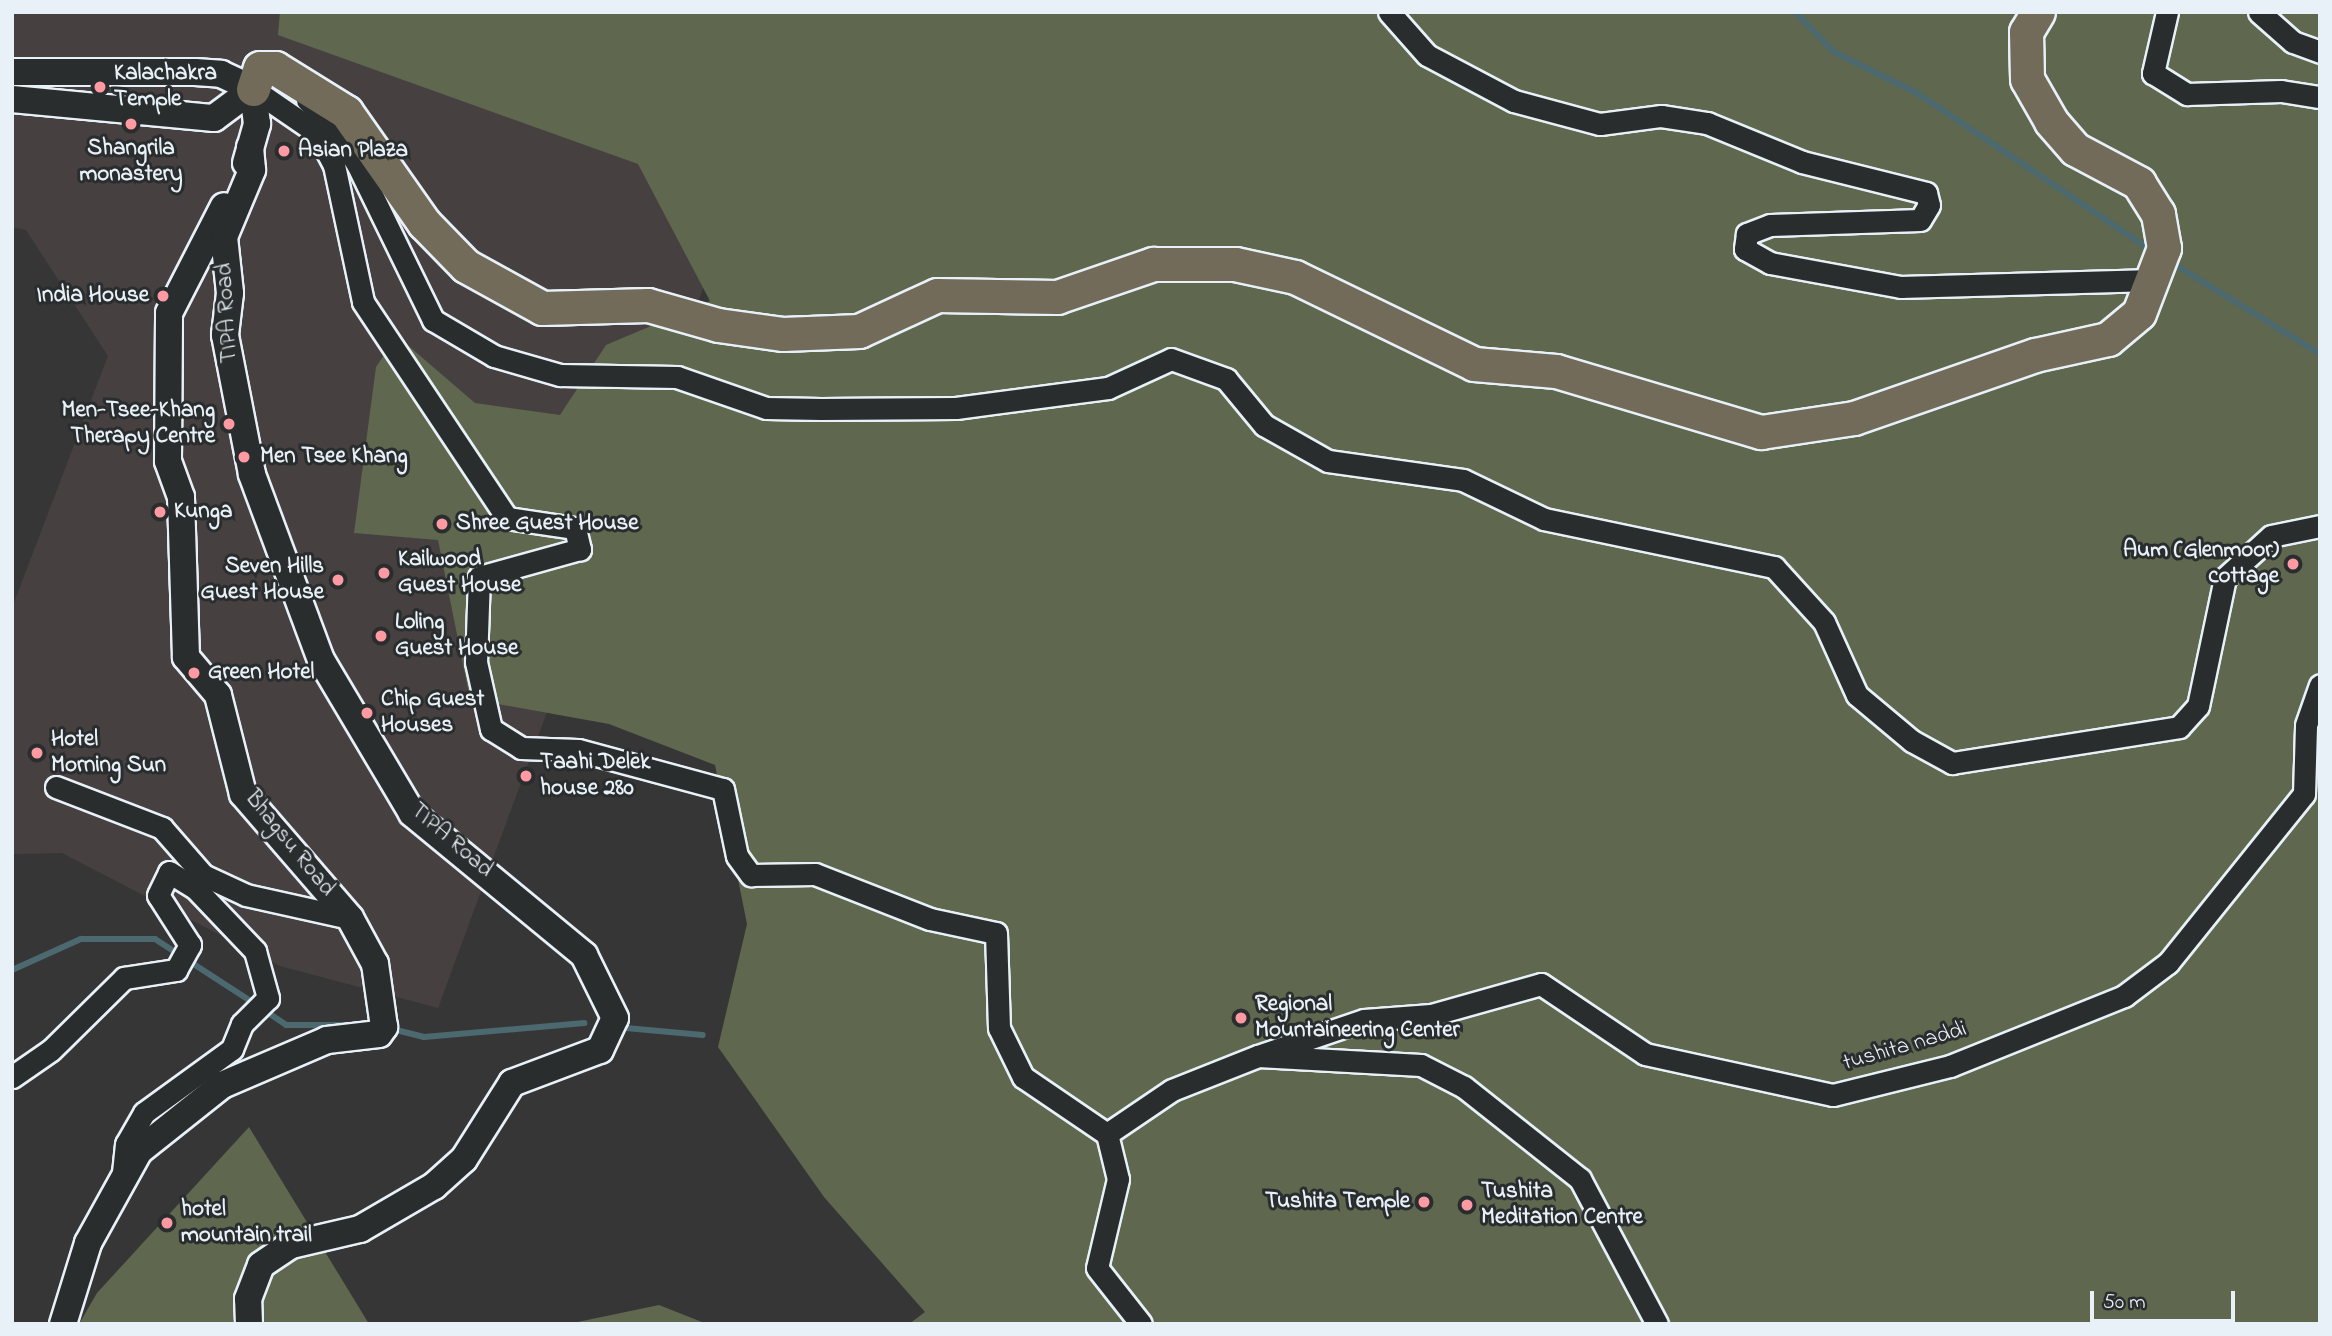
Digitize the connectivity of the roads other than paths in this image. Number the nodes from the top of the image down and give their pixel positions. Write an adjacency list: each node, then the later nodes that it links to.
1 (1388, 12): 11 (street)
2 (2038, 12): 11 (main road)
3 (2167, 12): 8 (street)
4 (2259, 12): 5 (street)
5 (2320, 52)
6 (12, 72): 7 (street)
7 (253, 89): 9 (street); 10 (street, Bhagsu Road); 11 (main road); 12 (street); 18 (street)
8 (2320, 97)
9 (12, 99)
10 (250, 147): 15 (street, Bhagsu Road); 21 (street, TIPA Road)
11 (2157, 266)
12 (2320, 526)
13 (2320, 685): 16 (street, tushita naddi)
14 (56, 787): 15 (street)
15 (350, 918): 19 (street, Bhagsu Road)
16 (1258, 1056): 18 (street, tushita naddi); 23 (street)
17 (12, 1077): 19 (street)
18 (1107, 1134): 22 (street)
19 (123, 1174): 20 (street, Bhagsu Road)
20 (62, 1324)
21 (249, 1324)
22 (1141, 1324)
23 (1657, 1324)

